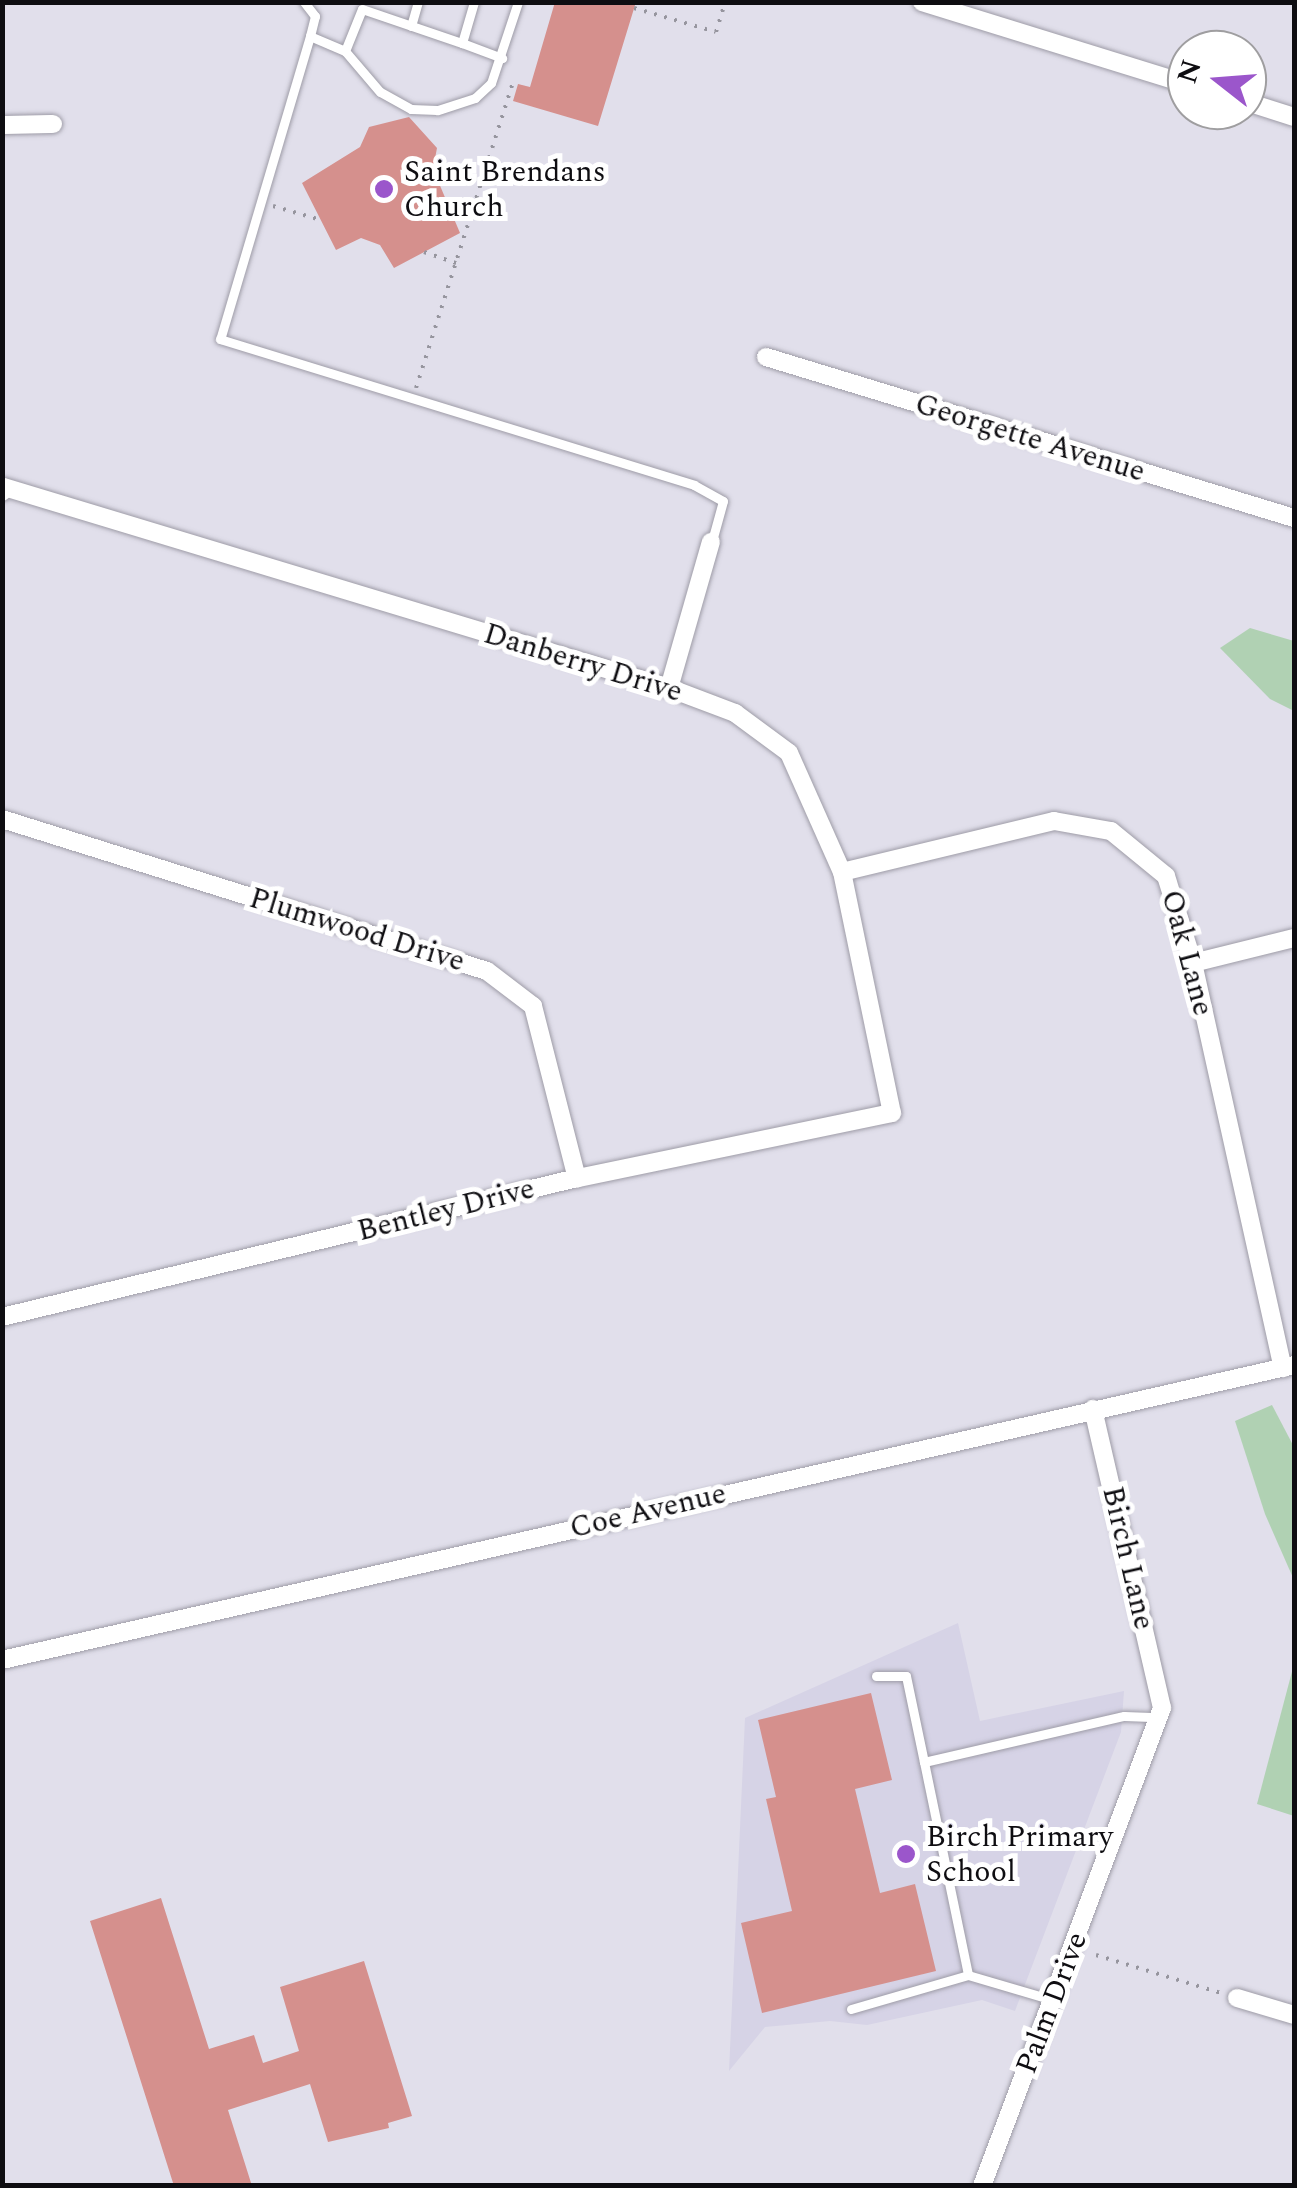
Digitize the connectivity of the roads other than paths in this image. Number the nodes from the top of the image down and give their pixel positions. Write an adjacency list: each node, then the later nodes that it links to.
1 (304, 2): 8 (lane)
2 (418, 2): 7 (lane)
3 (474, 2): 9 (lane)
4 (518, 2): 11 (lane)
5 (922, 2): 12 (street)
6 (363, 6): 7 (lane); 10 (lane)
7 (411, 26): 9 (lane)
8 (310, 36): 10 (lane); 20 (lane)
9 (462, 43): 11 (lane)
10 (345, 51): 11 (lane)
11 (502, 58)
12 (1167, 78)
13 (1267, 108): 14 (street)
14 (1294, 117)
15 (53, 124): 16 (street)
16 (2, 126)
17 (766, 357): 19 (street, Georgette Avenue)
18 (3, 489): 21 (street, Danberry Drive)
19 (1294, 518)
20 (711, 542): 21 (street)
21 (668, 688): 23 (street, Danberry Drive)
22 (2, 818): 27 (street, Plumwood Drive)
23 (842, 872): 25 (street, Oak Lane); 26 (street, Danberry Drive)
24 (1294, 938): 25 (street)
25 (1192, 963): 29 (street, Oak Lane)
26 (892, 1113): 27 (street, Bentley Drive)
27 (577, 1178): 28 (street, Bentley Drive)
28 (2, 1317)
29 (1289, 1367): 30 (street, Coe Avenue)
30 (1093, 1409): 31 (street, Coe Avenue); 33 (street, Birch Lane)
31 (2, 1660)
32 (876, 1676): 34 (lane)
33 (1160, 1713): 34 (lane); 37 (street, Palm Drive)
34 (924, 1762): 35 (lane)
35 (968, 1975): 37 (lane); 38 (lane)
36 (1237, 1998): 39 (street)
37 (1053, 2000): 40 (street, Palm Drive)
38 (851, 2008)
39 (1294, 2015)
40 (982, 2186)

